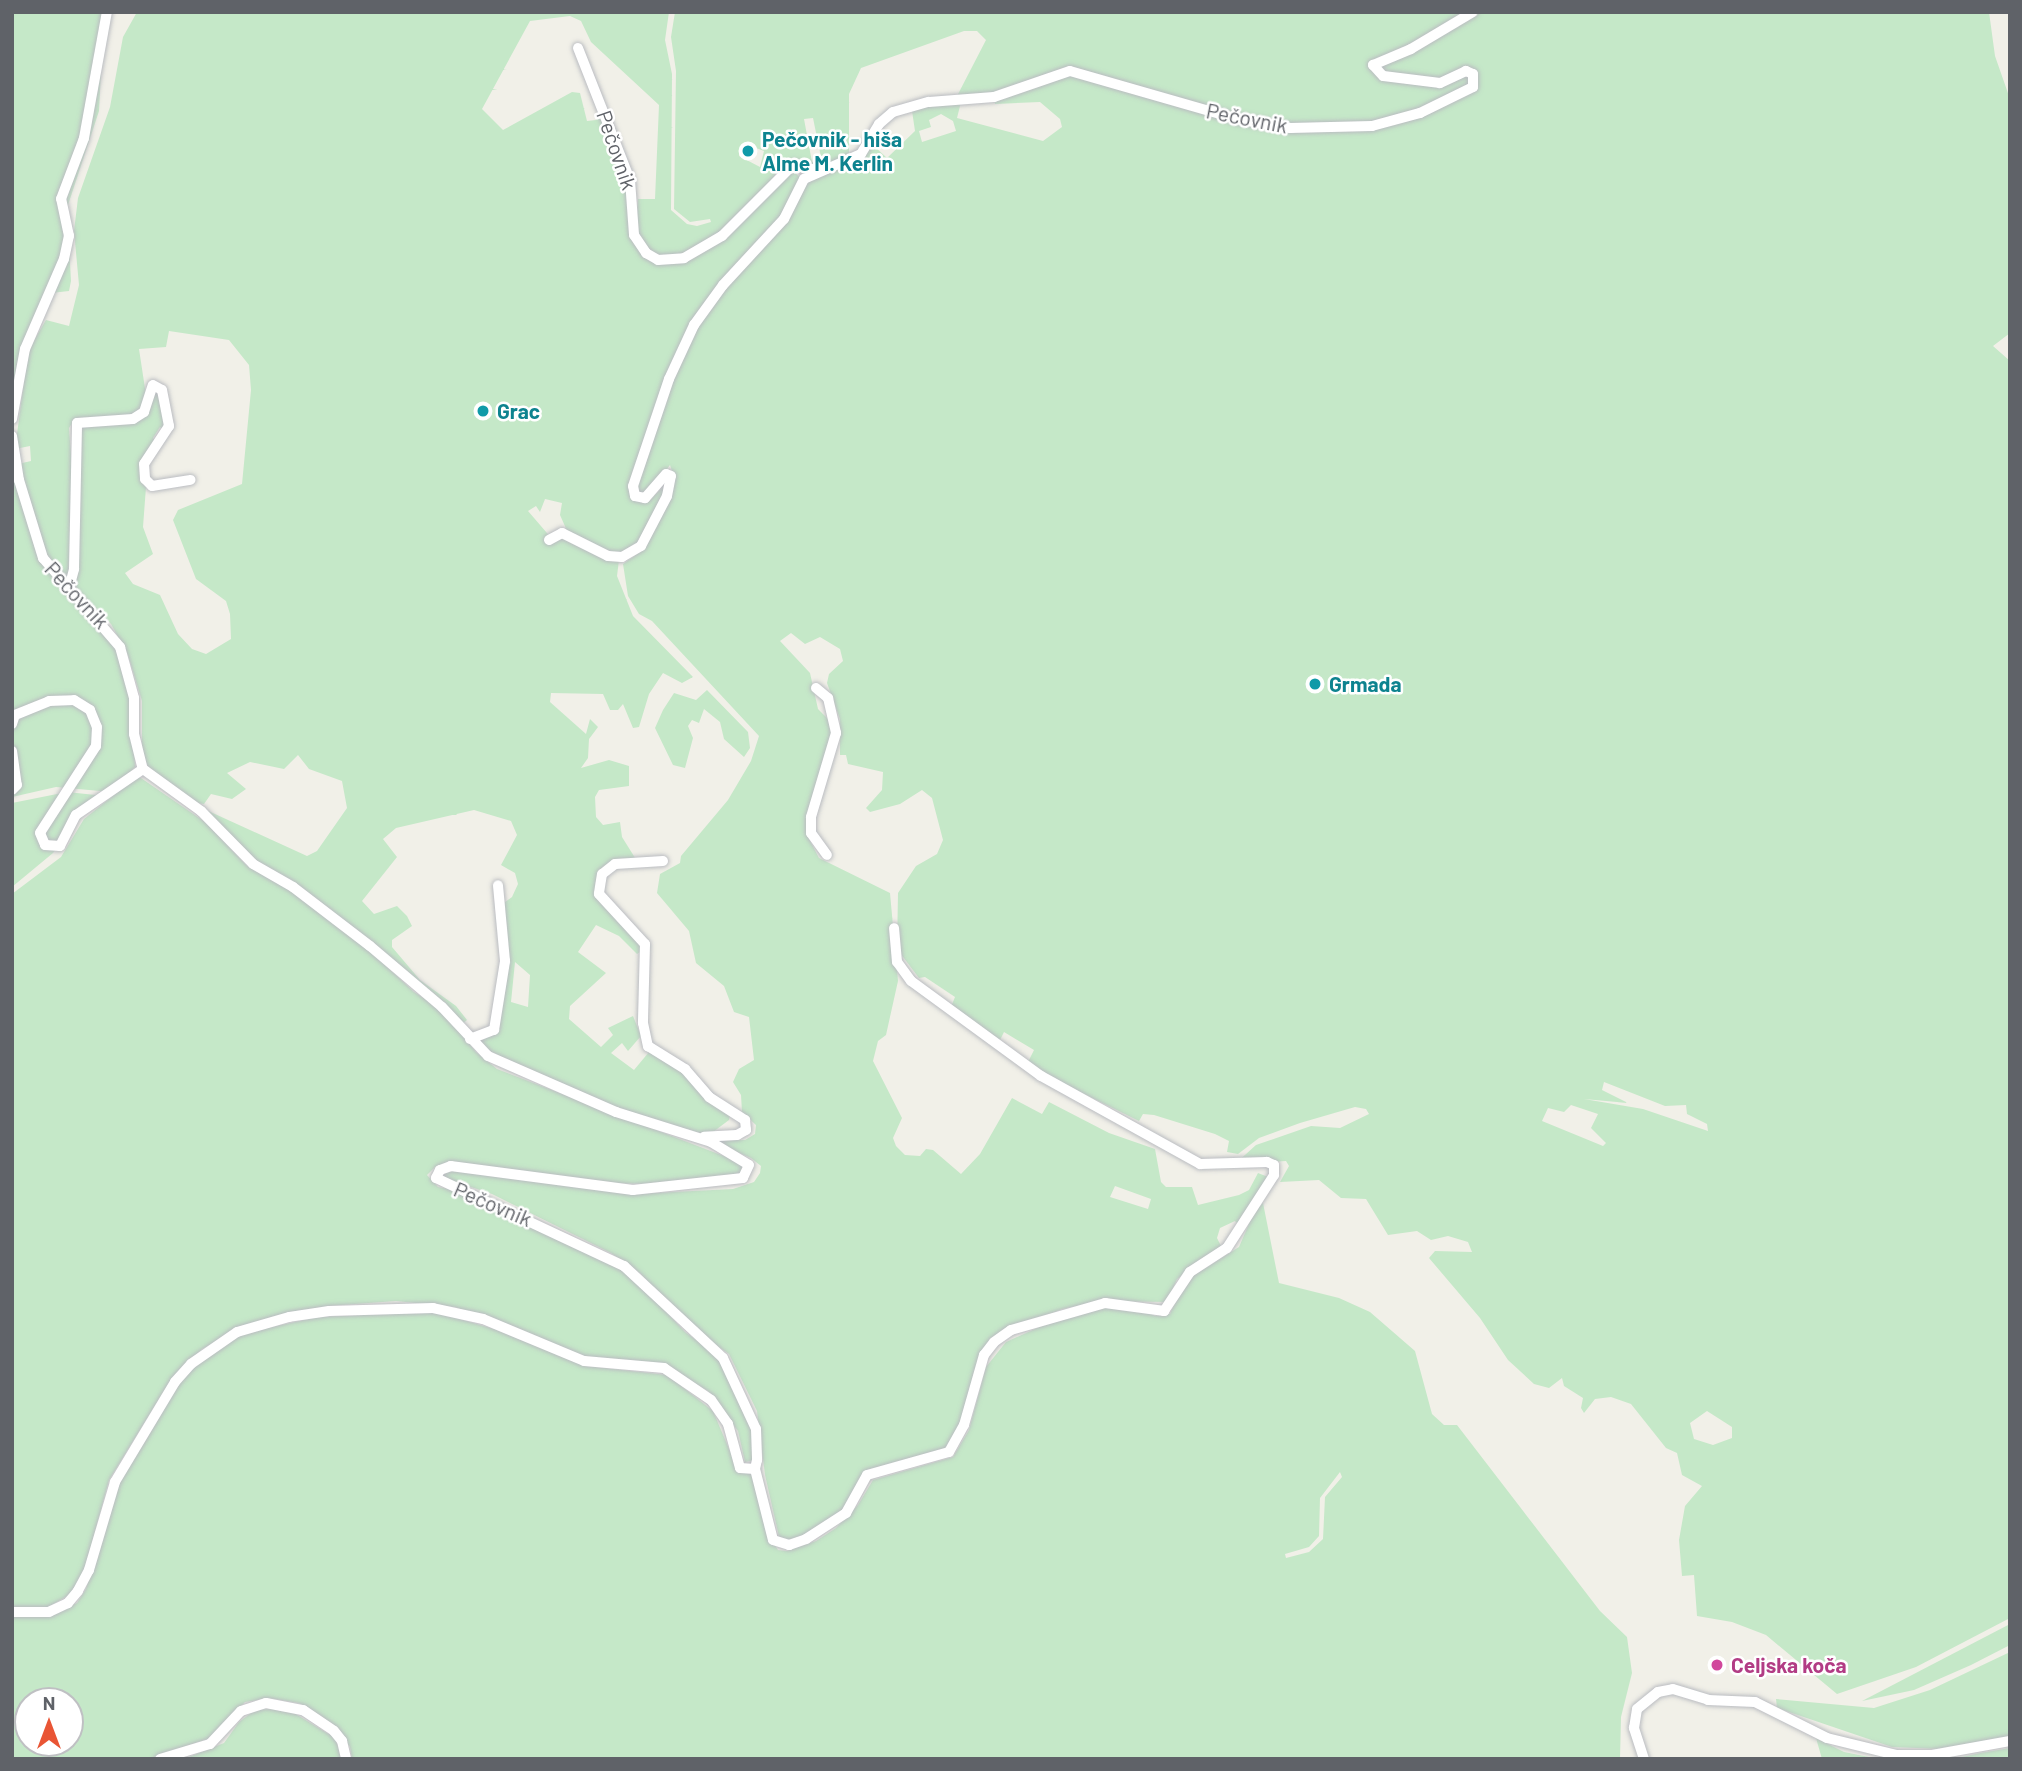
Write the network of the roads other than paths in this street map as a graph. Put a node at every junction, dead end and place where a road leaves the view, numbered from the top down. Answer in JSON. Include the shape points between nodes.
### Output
{"nodes":[{"id":1,"x":107,"y":12,"type":"edge"},
{"id":2,"x":1473,"y":12,"type":"edge"},
{"id":3,"x":578,"y":48,"type":"dead end"},
{"id":4,"x":817,"y":170,"type":"junction"},
{"id":5,"x":12,"y":419,"type":"edge"},
{"id":6,"x":12,"y":436,"type":"edge"},
{"id":7,"x":191,"y":480,"type":"dead end"},
{"id":8,"x":549,"y":540,"type":"dead end"},
{"id":9,"x":69,"y":588,"type":"junction"},
{"id":10,"x":816,"y":688,"type":"dead end"},
{"id":11,"x":12,"y":724,"type":"edge"},
{"id":12,"x":12,"y":751,"type":"edge"},
{"id":13,"x":143,"y":769,"type":"junction"},
{"id":14,"x":12,"y":790,"type":"edge"},
{"id":15,"x":827,"y":855,"type":"dead end"},
{"id":16,"x":663,"y":861,"type":"dead end"},
{"id":17,"x":498,"y":885,"type":"dead end"},
{"id":18,"x":894,"y":928,"type":"dead end"},
{"id":19,"x":470,"y":1040,"type":"junction"},
{"id":20,"x":699,"y":1138,"type":"junction"},
{"id":21,"x":755,"y":1469,"type":"junction"},
{"id":22,"x":12,"y":1612,"type":"edge"},
{"id":23,"x":2010,"y":1741,"type":"edge"},
{"id":24,"x":160,"y":1759,"type":"edge"},
{"id":25,"x":346,"y":1759,"type":"edge"},
{"id":26,"x":1644,"y":1759,"type":"edge"}],
"edges":[{"from":1,"to":5,"type":"street","via":[[83,138],[61,199],[69,236],[64,259],[25,349]]},
{"from":2,"to":4,"type":"street","name":"Pečovnik","via":[[1411,49],[1373,65],[1383,76],[1440,83],[1466,71],[1473,74],[1473,87],[1420,113],[1372,126],[1290,128],[1237,120],[1070,71],[994,97],[929,102],[893,112],[879,124],[861,154],[843,166]]},
{"from":3,"to":4,"type":"street","name":"Pečovnik","via":[[630,180],[634,235],[646,253],[658,260],[684,258],[722,236],[793,164]]},
{"from":4,"to":8,"type":"street","name":"Pečovnik","via":[[804,179],[784,219],[723,285],[694,325],[669,379],[634,494],[648,497],[666,474],[671,479],[641,546],[622,557],[598,553],[562,533]]},
{"from":6,"to":9,"type":"street","name":"Pečovnik","via":[[19,480],[43,558]]},
{"from":7,"to":9,"type":"street","via":[[152,486],[145,479],[144,464],[169,426],[162,390],[153,385],[144,412],[133,419],[77,423],[74,569]]},
{"from":9,"to":13,"type":"street","name":"Pečovnik","via":[[120,647],[135,706],[134,734]]},
{"from":10,"to":15,"type":"street","via":[[828,698],[836,733],[811,817],[811,833]]},
{"from":11,"to":13,"type":"street","via":[[16,715],[49,701],[74,700],[90,710],[97,727],[96,746],[40,833],[45,845],[60,846],[76,815]]},
{"from":12,"to":14,"type":"street","via":[[17,785]]},
{"from":13,"to":19,"type":"street","name":"Pečovnik","via":[[201,811],[253,864],[293,887],[370,946],[442,1007]]},
{"from":16,"to":20,"type":"street","via":[[615,864],[602,874],[599,894],[645,944],[643,1023],[648,1046],[685,1069],[709,1097],[745,1120],[746,1130],[737,1135]]},
{"from":17,"to":19,"type":"street","via":[[505,961],[494,1030]]},
{"from":18,"to":21,"type":"street","via":[[897,962],[911,981],[1041,1076],[1200,1164],[1267,1162],[1275,1168],[1227,1248],[1190,1272],[1164,1311],[1105,1303],[1011,1330],[984,1355],[964,1425],[949,1452],[867,1475],[850,1506],[806,1539],[781,1545],[773,1541]]},
{"from":19,"to":20,"type":"street","name":"Pečovnik","via":[[488,1056],[526,1076],[616,1112]]},
{"from":20,"to":21,"type":"street","name":"Pečovnik","via":[[745,1160],[749,1172],[743,1178],[633,1190],[451,1166],[440,1170],[436,1178],[624,1266],[690,1330],[712,1344],[732,1371],[756,1429]]},
{"from":21,"to":22,"type":"street","via":[[740,1468],[728,1424],[711,1400],[663,1368],[584,1361],[483,1320],[433,1308],[289,1317],[237,1332],[191,1363],[115,1482],[89,1570],[78,1591],[68,1603],[49,1612]]},
{"from":23,"to":26,"type":"street","via":[[1944,1754],[1896,1755],[1827,1738],[1755,1702],[1673,1689],[1658,1692],[1637,1709],[1634,1728]]},
{"from":24,"to":25,"type":"street","via":[[210,1744],[241,1711],[266,1703],[303,1710],[334,1731]]}]}
